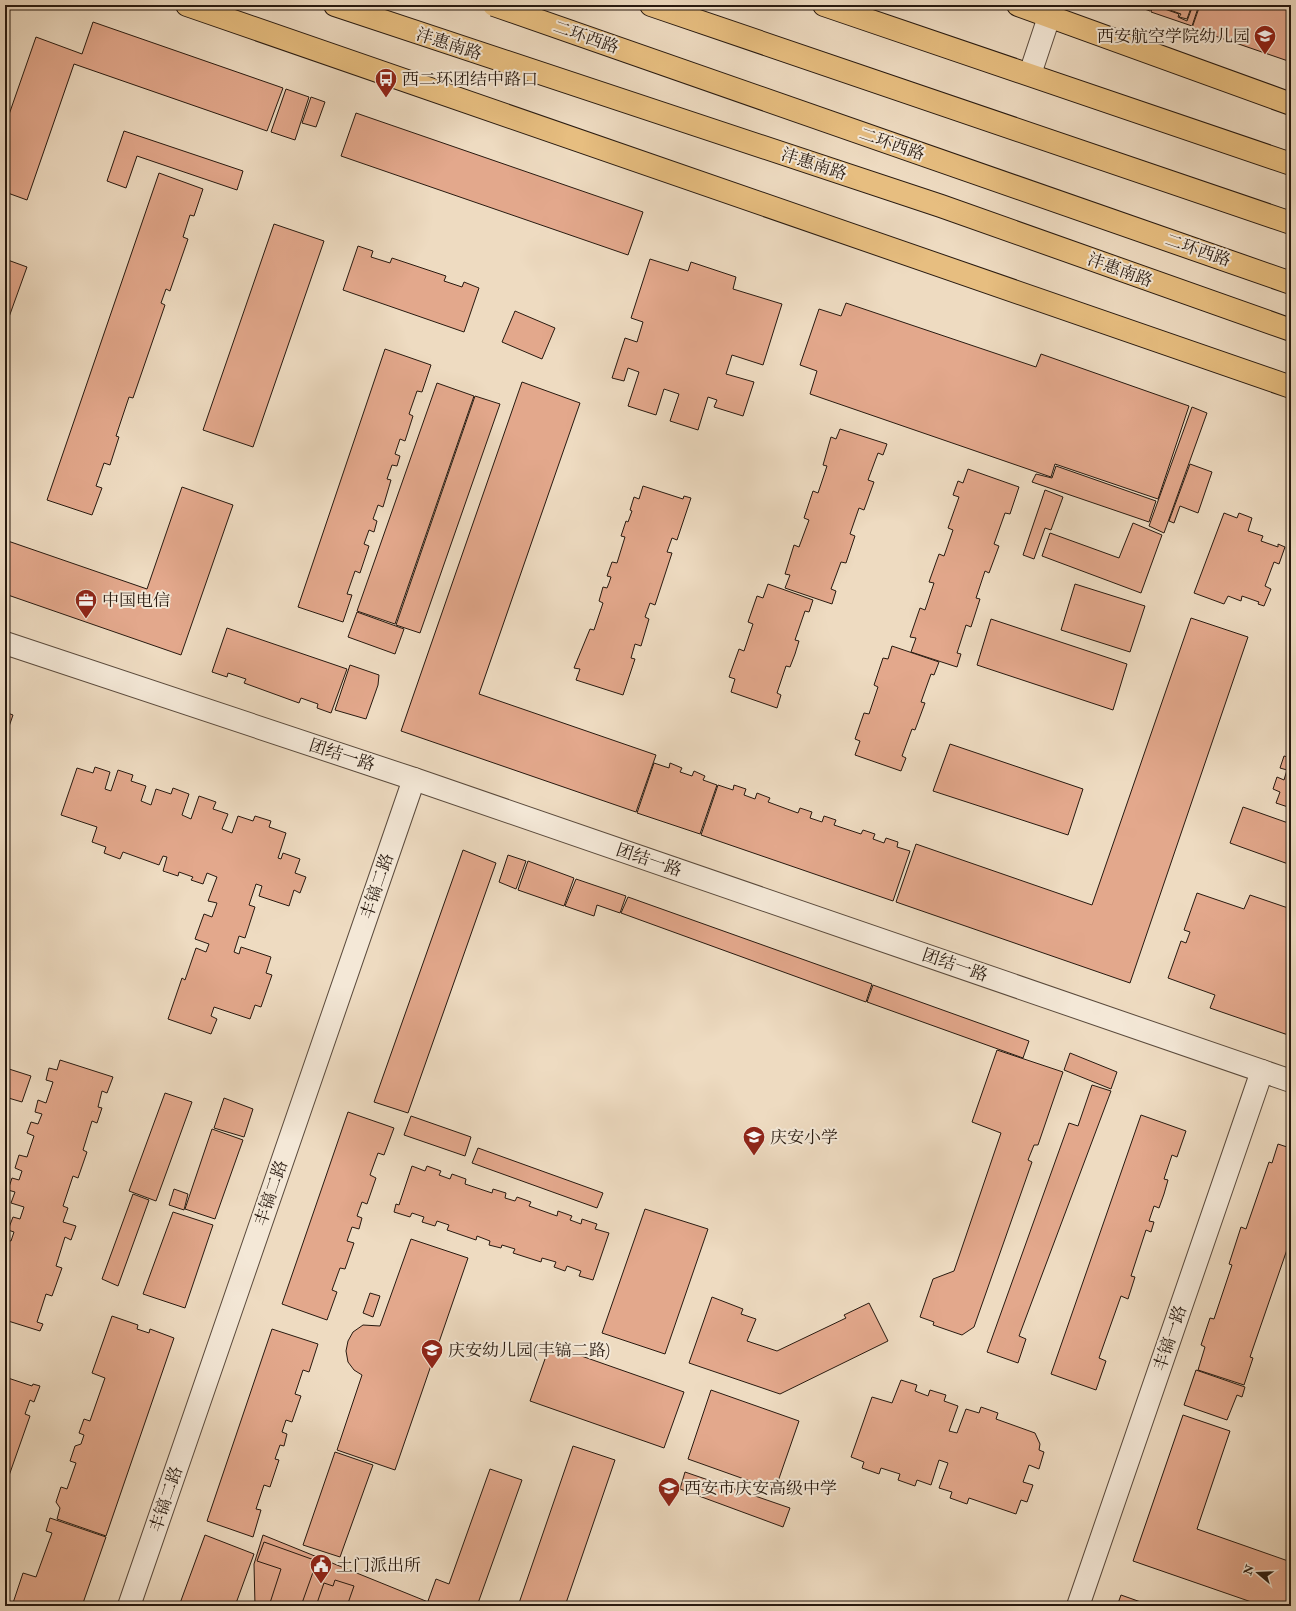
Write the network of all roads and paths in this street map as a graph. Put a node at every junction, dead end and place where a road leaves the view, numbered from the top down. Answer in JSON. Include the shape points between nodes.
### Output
{"nodes":[{"id":1,"x":187,"y":5,"type":"edge"},
{"id":2,"x":334,"y":5,"type":"edge"},
{"id":3,"x":494,"y":5,"type":"edge"},
{"id":4,"x":651,"y":5,"type":"edge"},
{"id":5,"x":824,"y":5,"type":"edge"},
{"id":6,"x":1018,"y":5,"type":"edge"},
{"id":7,"x":1051,"y":10,"type":"edge"},
{"id":8,"x":1030,"y":74,"type":"junction"},
{"id":9,"x":1291,"y":104,"type":"edge"},
{"id":10,"x":1291,"y":164,"type":"edge"},
{"id":11,"x":1291,"y":224,"type":"edge"},
{"id":12,"x":1291,"y":283,"type":"edge"},
{"id":13,"x":1291,"y":330,"type":"edge"},
{"id":14,"x":1291,"y":387,"type":"edge"},
{"id":15,"x":5,"y":643,"type":"edge"},
{"id":16,"x":414,"y":779,"type":"junction"},
{"id":17,"x":1262,"y":1071,"type":"junction"},
{"id":18,"x":1291,"y":1081,"type":"edge"},
{"id":19,"x":129,"y":1606,"type":"edge"},
{"id":20,"x":1078,"y":1606,"type":"edge"}],
"edges":[{"from":1,"to":14,"type":"main road"},
{"from":2,"to":13,"type":"main road","name":"沣惠南路","via":[[941,206]]},
{"from":3,"to":12,"type":"main road","name":"二环西路","bridge":true},
{"from":4,"to":11,"type":"main road"},
{"from":5,"to":8,"type":"main road"},
{"from":6,"to":7,"type":"main road"},
{"from":7,"to":8,"type":"street"},
{"from":7,"to":9,"type":"main road"},
{"from":8,"to":10,"type":"main road"},
{"from":15,"to":16,"type":"street","name":"团结一路"},
{"from":16,"to":17,"type":"street","name":"团结一路"},
{"from":16,"to":19,"type":"street","name":"丰镐二路"},
{"from":17,"to":18,"type":"street","name":"团结一路"},
{"from":17,"to":20,"type":"street","name":"丰镐一路"}]}
